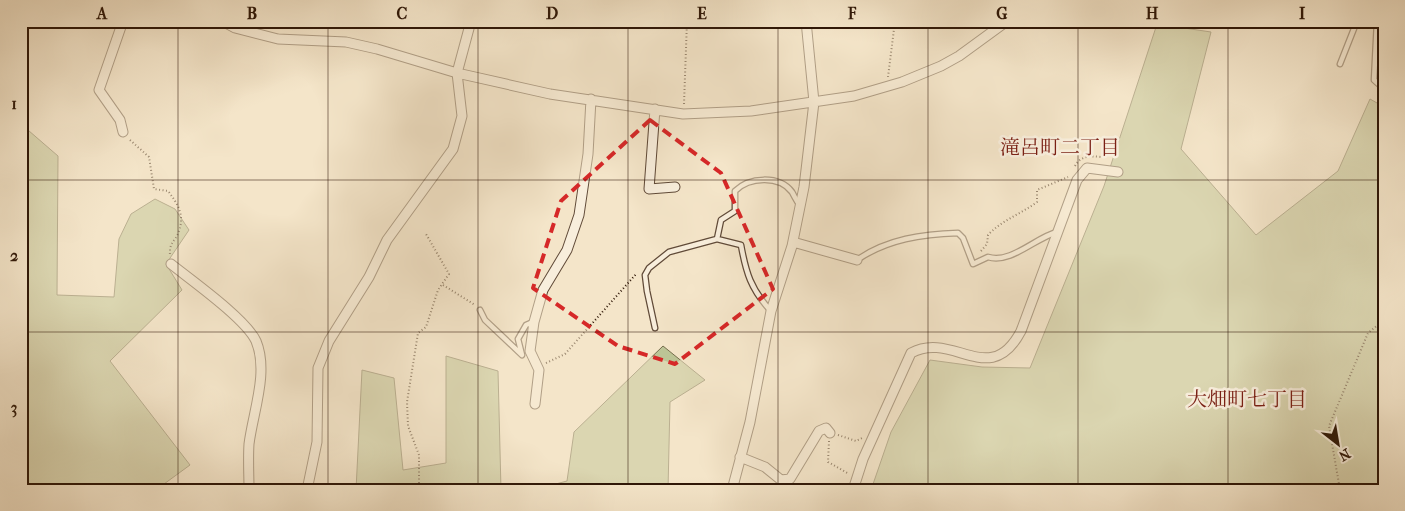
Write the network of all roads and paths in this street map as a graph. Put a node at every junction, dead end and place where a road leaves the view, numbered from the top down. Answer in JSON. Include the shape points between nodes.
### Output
{"nodes":[{"id":1,"x":123,"y":21,"type":"edge"},
{"id":2,"x":222,"y":21,"type":"edge"},
{"id":3,"x":471,"y":21,"type":"edge"},
{"id":4,"x":687,"y":21,"type":"edge"},
{"id":5,"x":806,"y":21,"type":"edge"},
{"id":6,"x":895,"y":21,"type":"edge"},
{"id":7,"x":1006,"y":21,"type":"edge"},
{"id":8,"x":1357,"y":21,"type":"edge"},
{"id":9,"x":1377,"y":21,"type":"edge"},
{"id":10,"x":1340,"y":64,"type":"dead end"},
{"id":11,"x":457,"y":73,"type":"junction"},
{"id":12,"x":886,"y":87,"type":"junction"},
{"id":13,"x":1384,"y":89,"type":"edge"},
{"id":14,"x":591,"y":99,"type":"junction"},
{"id":15,"x":814,"y":102,"type":"junction"},
{"id":16,"x":656,"y":109,"type":"junction"},
{"id":17,"x":683,"y":114,"type":"junction"},
{"id":18,"x":123,"y":132,"type":"joint"},
{"id":19,"x":1101,"y":157,"type":"dead end"},
{"id":20,"x":1074,"y":170,"type":"dead end"},
{"id":21,"x":1118,"y":172,"type":"dead end"},
{"id":22,"x":1073,"y":176,"type":"dead end"},
{"id":23,"x":675,"y":187,"type":"dead end"},
{"id":24,"x":800,"y":206,"type":"junction"},
{"id":25,"x":1058,"y":231,"type":"junction"},
{"id":26,"x":426,"y":234,"type":"dead end"},
{"id":27,"x":717,"y":240,"type":"junction"},
{"id":28,"x":793,"y":242,"type":"junction"},
{"id":29,"x":970,"y":258,"type":"junction"},
{"id":30,"x":857,"y":260,"type":"joint"},
{"id":31,"x":171,"y":264,"type":"joint"},
{"id":32,"x":647,"y":272,"type":"junction"},
{"id":33,"x":443,"y":286,"type":"junction"},
{"id":34,"x":480,"y":310,"type":"joint"},
{"id":35,"x":771,"y":311,"type":"junction"},
{"id":36,"x":1384,"y":320,"type":"edge"},
{"id":37,"x":534,"y":322,"type":"junction"},
{"id":38,"x":656,"y":328,"type":"dead end"},
{"id":39,"x":537,"y":365,"type":"junction"},
{"id":40,"x":535,"y":404,"type":"dead end"},
{"id":41,"x":876,"y":428,"type":"junction"},
{"id":42,"x":830,"y":432,"type":"junction"},
{"id":43,"x":740,"y":457,"type":"junction"},
{"id":44,"x":857,"y":477,"type":"junction"},
{"id":45,"x":249,"y":490,"type":"edge"},
{"id":46,"x":308,"y":490,"type":"edge"},
{"id":47,"x":419,"y":490,"type":"edge"},
{"id":48,"x":732,"y":490,"type":"edge"},
{"id":49,"x":853,"y":490,"type":"edge"},
{"id":50,"x":1340,"y":490,"type":"edge"}],
"edges":[{"from":1,"to":18,"type":"street","via":[[100,90],[120,120]]},
{"from":2,"to":11,"type":"street","via":[[235,28],[278,39],[346,42],[377,48]]},
{"from":3,"to":11,"type":"street"},
{"from":4,"to":17,"type":"path"},
{"from":5,"to":15,"type":"street"},
{"from":6,"to":12,"type":"path"},
{"from":7,"to":12,"type":"street","via":[[959,56]]},
{"from":8,"to":10,"type":"lane"},
{"from":9,"to":13,"type":"lane","via":[[1374,80]]},
{"from":11,"to":14,"type":"street","via":[[550,94]]},
{"from":11,"to":46,"type":"street","via":[[462,116],[453,149],[387,240],[369,277],[329,341],[318,368],[317,442]]},
{"from":12,"to":15,"type":"street"},
{"from":14,"to":16,"type":"street"},
{"from":14,"to":37,"type":"street","via":[[588,154],[579,215],[568,250],[543,290]]},
{"from":15,"to":17,"type":"street","via":[[751,112]]},
{"from":15,"to":24,"type":"street"},
{"from":16,"to":17,"type":"street"},
{"from":16,"to":23,"type":"street","via":[[649,189]]},
{"from":18,"to":31,"type":"path","via":[[149,157],[154,189],[168,190],[180,209],[179,231],[169,245]]},
{"from":19,"to":20,"type":"path","via":[[1080,159]]},
{"from":21,"to":25,"type":"street","via":[[1087,168],[1077,180]]},
{"from":22,"to":29,"type":"path","via":[[1037,190],[1037,202],[1000,223],[988,235],[988,244]]},
{"from":24,"to":27,"type":"lane","via":[[791,192],[772,180],[757,179],[735,191],[735,211],[721,220]]},
{"from":24,"to":28,"type":"street"},
{"from":25,"to":29,"type":"lane","via":[[1006,257],[996,260],[988,257],[973,264]]},
{"from":25,"to":41,"type":"street","via":[[1014,345],[990,359],[922,346],[911,353]]},
{"from":26,"to":33,"type":"path","via":[[449,274]]},
{"from":27,"to":32,"type":"lane","via":[[669,252]]},
{"from":27,"to":35,"type":"lane","via":[[741,245],[747,276]]},
{"from":28,"to":30,"type":"street"},
{"from":28,"to":35,"type":"street"},
{"from":29,"to":30,"type":"lane","via":[[958,232],[912,237],[871,251]]},
{"from":31,"to":45,"type":"street","via":[[214,297],[255,340],[260,361],[249,445]]},
{"from":32,"to":38,"type":"lane","via":[[647,291]]},
{"from":32,"to":39,"type":"path","via":[[636,274],[565,354]]},
{"from":33,"to":34,"type":"path"},
{"from":33,"to":47,"type":"path","via":[[438,290],[426,327],[418,332],[407,402],[408,426],[419,455]]},
{"from":34,"to":37,"type":"lane","via":[[485,320],[522,355],[518,339],[526,325]]},
{"from":35,"to":43,"type":"street","via":[[750,422]]},
{"from":36,"to":50,"type":"path","via":[[1368,333],[1329,426]]},
{"from":37,"to":39,"type":"street","via":[[530,350]]},
{"from":39,"to":40,"type":"street","via":[[540,370]]},
{"from":41,"to":42,"type":"path","via":[[856,441]]},
{"from":41,"to":44,"type":"street"},
{"from":42,"to":43,"type":"street","via":[[826,428],[819,431],[790,479],[781,480],[765,466]]},
{"from":42,"to":44,"type":"path","via":[[828,462]]},
{"from":43,"to":48,"type":"street"},
{"from":44,"to":49,"type":"street"}]}
